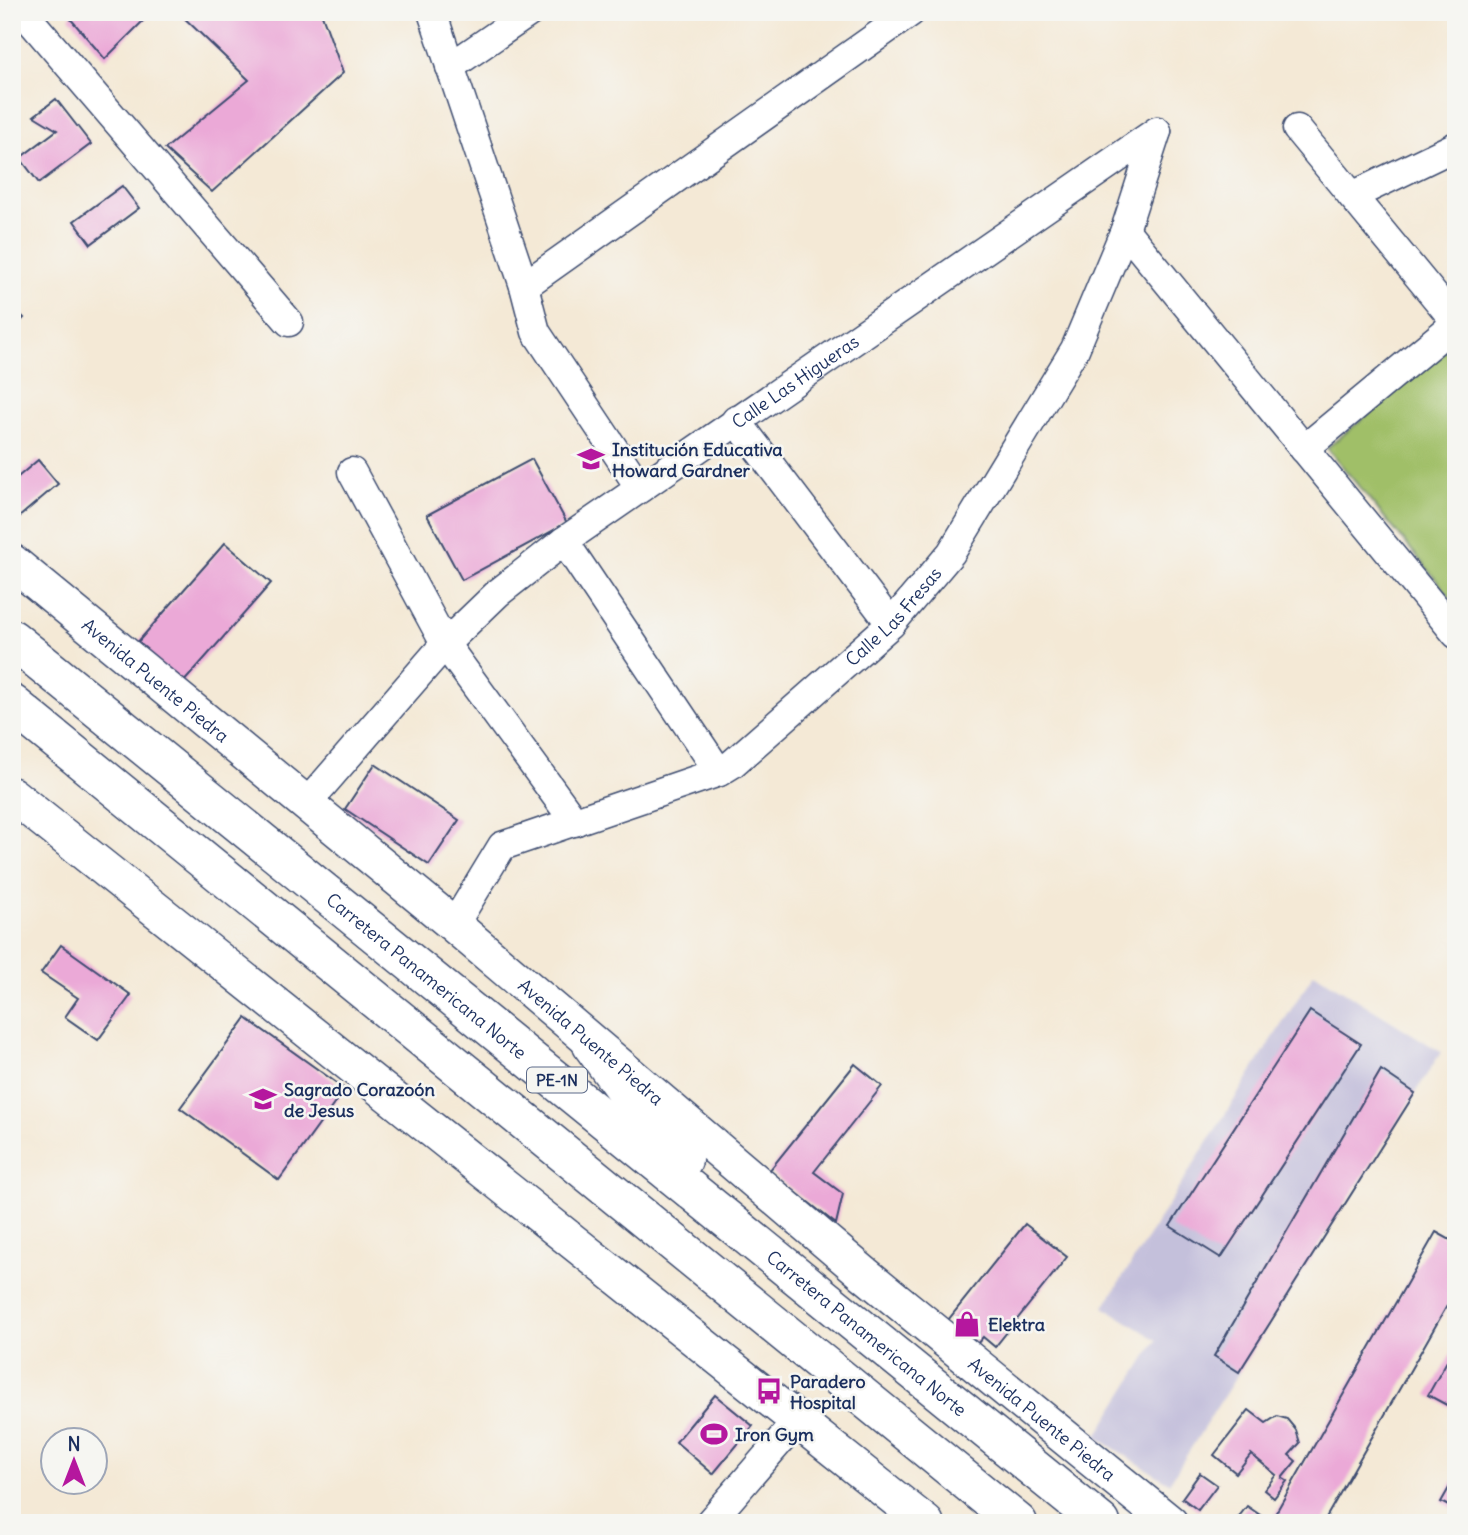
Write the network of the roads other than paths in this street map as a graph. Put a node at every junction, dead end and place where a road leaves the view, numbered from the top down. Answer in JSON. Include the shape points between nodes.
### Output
{"nodes":[{"id":1,"x":23,"y":12,"type":"edge"},
{"id":2,"x":432,"y":12,"type":"edge"},
{"id":3,"x":530,"y":12,"type":"edge"},
{"id":4,"x":911,"y":12,"type":"edge"},
{"id":5,"x":450,"y":67,"type":"junction"},
{"id":6,"x":1297,"y":129,"type":"dead end"},
{"id":7,"x":1157,"y":131,"type":"joint"},
{"id":8,"x":1456,"y":146,"type":"edge"},
{"id":9,"x":1352,"y":196,"type":"junction"},
{"id":10,"x":1125,"y":230,"type":"junction"},
{"id":11,"x":524,"y":286,"type":"junction"},
{"id":12,"x":289,"y":322,"type":"dead end"},
{"id":13,"x":1456,"y":323,"type":"edge"},
{"id":14,"x":736,"y":420,"type":"junction"},
{"id":15,"x":1304,"y":449,"type":"junction"},
{"id":16,"x":352,"y":471,"type":"dead end"},
{"id":17,"x":640,"y":488,"type":"junction"},
{"id":18,"x":564,"y":541,"type":"junction"},
{"id":19,"x":12,"y":562,"type":"edge"},
{"id":20,"x":891,"y":624,"type":"junction"},
{"id":21,"x":1454,"y":630,"type":"edge"},
{"id":22,"x":12,"y":639,"type":"edge"},
{"id":23,"x":445,"y":644,"type":"junction"},
{"id":24,"x":12,"y":704,"type":"edge"},
{"id":25,"x":719,"y":772,"type":"junction"},
{"id":26,"x":12,"y":795,"type":"edge"},
{"id":27,"x":307,"y":803,"type":"junction"},
{"id":28,"x":575,"y":822,"type":"junction"},
{"id":29,"x":454,"y":925,"type":"junction"},
{"id":30,"x":592,"y":1045,"type":"junction"},
{"id":31,"x":751,"y":1238,"type":"junction"},
{"id":32,"x":798,"y":1420,"type":"junction"},
{"id":33,"x":709,"y":1523,"type":"edge"},
{"id":34,"x":926,"y":1523,"type":"edge"},
{"id":35,"x":1018,"y":1523,"type":"edge"},
{"id":36,"x":1101,"y":1523,"type":"edge"},
{"id":37,"x":1170,"y":1523,"type":"edge"}],
"edges":[{"from":1,"to":12,"type":"street"},
{"from":2,"to":5,"type":"street"},
{"from":3,"to":5,"type":"street"},
{"from":4,"to":11,"type":"street"},
{"from":5,"to":11,"type":"street"},
{"from":6,"to":9,"type":"street"},
{"from":7,"to":10,"type":"street","name":"Calle Las Fresas"},
{"from":7,"to":14,"type":"street","name":"Calle Las Higueras"},
{"from":8,"to":9,"type":"street"},
{"from":9,"to":13,"type":"street"},
{"from":10,"to":15,"type":"street"},
{"from":10,"to":20,"type":"street","name":"Calle Las Fresas","via":[[1075,349],[951,553]]},
{"from":11,"to":17,"type":"street","via":[[536,332]]},
{"from":13,"to":15,"type":"street"},
{"from":14,"to":17,"type":"street","name":"Calle Las Higueras"},
{"from":14,"to":20,"type":"street"},
{"from":15,"to":21,"type":"street"},
{"from":16,"to":23,"type":"street"},
{"from":17,"to":18,"type":"street","name":"Calle Las Higueras"},
{"from":18,"to":23,"type":"street","name":"Calle Las Higueras","via":[[498,593]]},
{"from":18,"to":25,"type":"street"},
{"from":19,"to":27,"type":"main road","name":"Avenida Puente Piedra"},
{"from":20,"to":25,"type":"street","name":"Calle Las Fresas"},
{"from":22,"to":31,"type":"highway","name":"Carretera Panamericana Norte","number":"PE-1N"},
{"from":23,"to":27,"type":"street","name":"Calle Las Higueras"},
{"from":23,"to":28,"type":"street"},
{"from":24,"to":35,"type":"highway","number":"PE-1N"},
{"from":25,"to":28,"type":"street","name":"Calle Las Fresas"},
{"from":26,"to":32,"type":"main road"},
{"from":27,"to":29,"type":"main road","name":"Avenida Puente Piedra"},
{"from":28,"to":29,"type":"street","name":"Calle Las Fresas","via":[[502,846]]},
{"from":29,"to":30,"type":"main road","name":"Avenida Puente Piedra"},
{"from":30,"to":31,"type":"highway","via":[[638,1108]]},
{"from":30,"to":37,"type":"main road","name":"Avenida Puente Piedra"},
{"from":31,"to":36,"type":"highway","name":"Carretera Panamericana Norte","number":"PE-1N"},
{"from":32,"to":33,"type":"street"},
{"from":32,"to":34,"type":"main road"}]}
